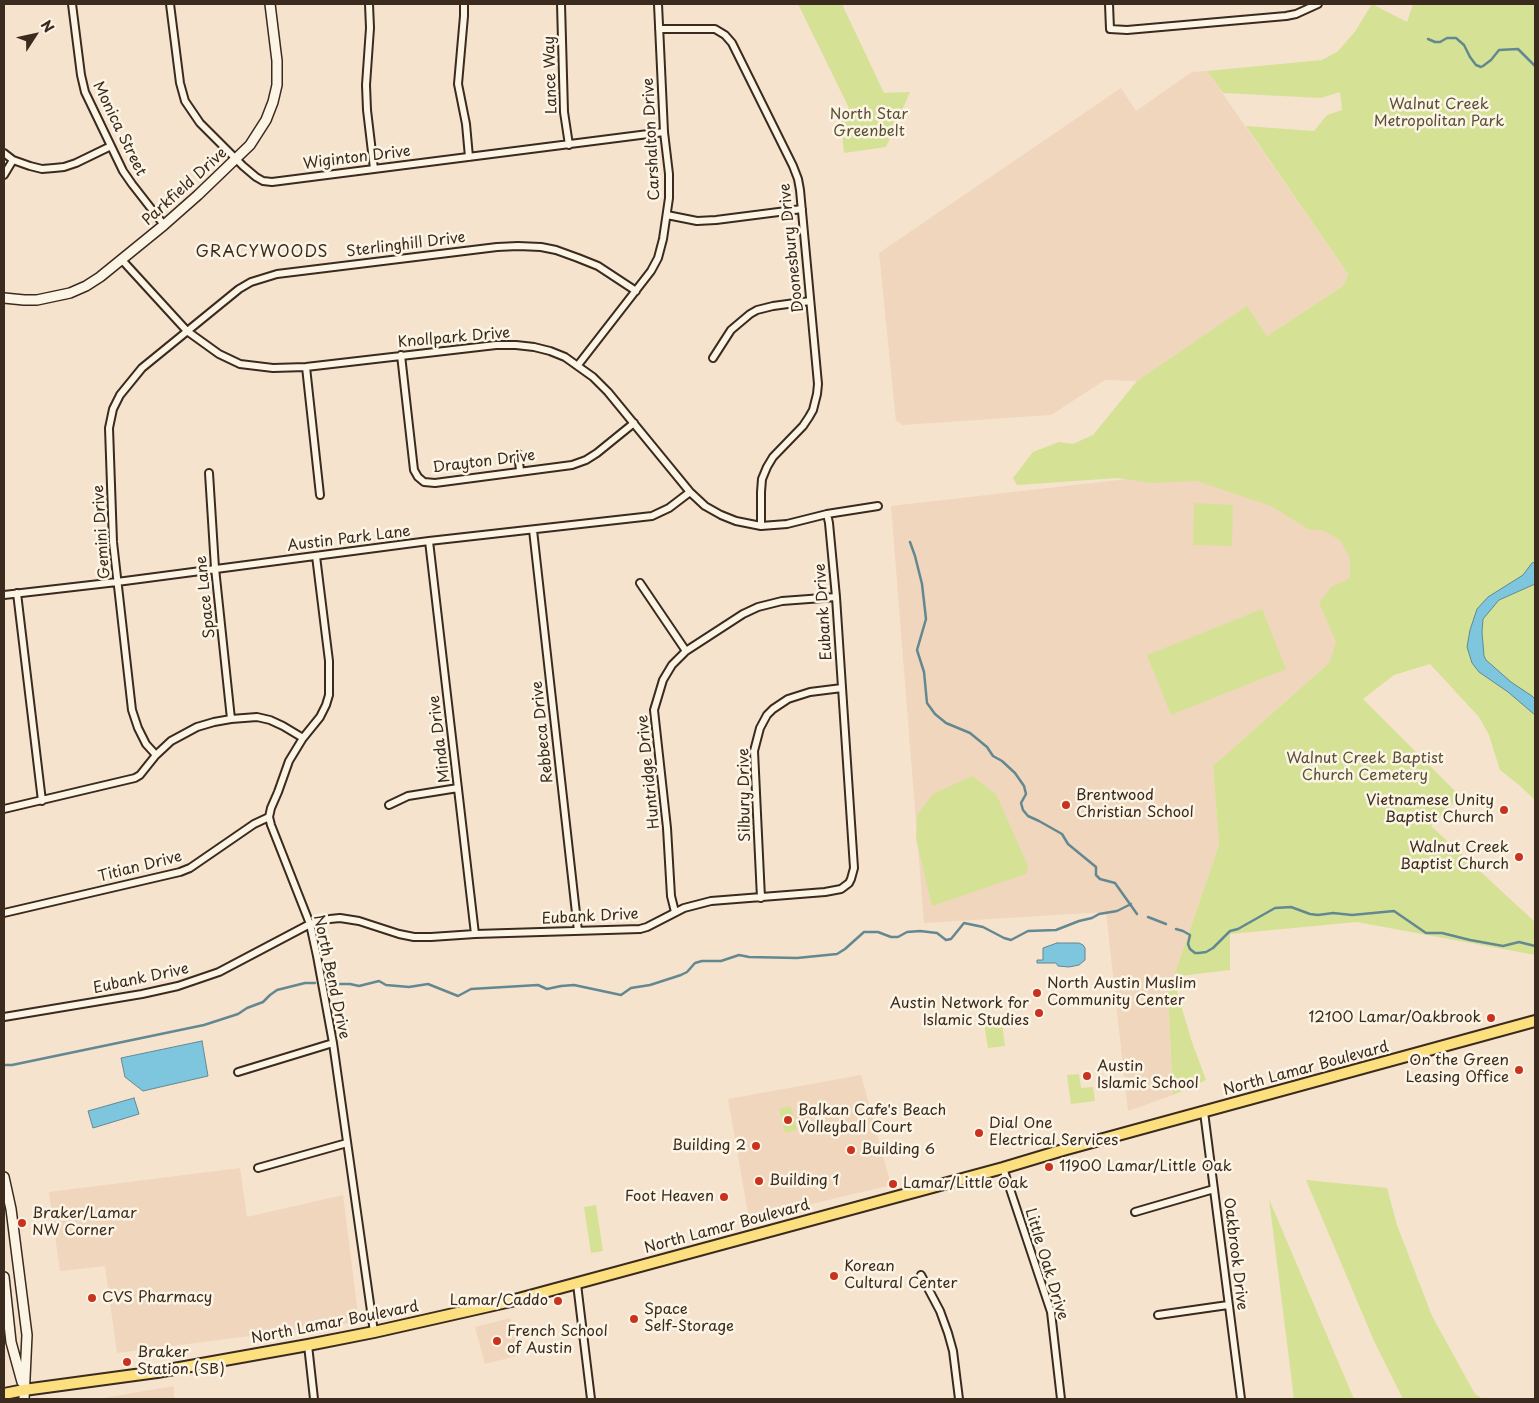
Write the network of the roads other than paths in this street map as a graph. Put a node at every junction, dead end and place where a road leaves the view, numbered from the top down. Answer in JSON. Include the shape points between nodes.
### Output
{"nodes":[{"id":1,"x":72,"y":4,"type":"edge"},
{"id":2,"x":170,"y":4,"type":"edge"},
{"id":3,"x":270,"y":4,"type":"edge"},
{"id":4,"x":370,"y":4,"type":"edge"},
{"id":5,"x":464,"y":4,"type":"edge"},
{"id":6,"x":561,"y":4,"type":"edge"},
{"id":7,"x":658,"y":4,"type":"edge"},
{"id":8,"x":1108,"y":4,"type":"edge"},
{"id":9,"x":1318,"y":4,"type":"edge"},
{"id":10,"x":659,"y":29,"type":"junction"},
{"id":11,"x":664,"y":132,"type":"junction"},
{"id":12,"x":569,"y":145,"type":"junction"},
{"id":13,"x":111,"y":146,"type":"junction"},
{"id":14,"x":4,"y":153,"type":"edge"},
{"id":15,"x":469,"y":157,"type":"junction"},
{"id":16,"x":236,"y":159,"type":"junction"},
{"id":17,"x":13,"y":160,"type":"junction"},
{"id":18,"x":374,"y":168,"type":"junction"},
{"id":19,"x":4,"y":175,"type":"edge"},
{"id":20,"x":802,"y":209,"type":"junction"},
{"id":21,"x":667,"y":215,"type":"junction"},
{"id":22,"x":164,"y":225,"type":"junction"},
{"id":23,"x":122,"y":260,"type":"junction"},
{"id":24,"x":636,"y":291,"type":"junction"},
{"id":25,"x":4,"y":298,"type":"edge"},
{"id":26,"x":810,"y":301,"type":"junction"},
{"id":27,"x":187,"y":331,"type":"junction"},
{"id":28,"x":401,"y":355,"type":"junction"},
{"id":29,"x":713,"y":358,"type":"dead end"},
{"id":30,"x":578,"y":365,"type":"junction"},
{"id":31,"x":306,"y":367,"type":"junction"},
{"id":32,"x":634,"y":423,"type":"junction"},
{"id":33,"x":518,"y":454,"type":"dead end"},
{"id":34,"x":520,"y":470,"type":"junction"},
{"id":35,"x":209,"y":473,"type":"dead end"},
{"id":36,"x":690,"y":492,"type":"junction"},
{"id":37,"x":320,"y":495,"type":"dead end"},
{"id":38,"x":878,"y":506,"type":"dead end"},
{"id":39,"x":827,"y":514,"type":"junction"},
{"id":40,"x":761,"y":526,"type":"junction"},
{"id":41,"x":533,"y":530,"type":"junction"},
{"id":42,"x":429,"y":541,"type":"junction"},
{"id":43,"x":316,"y":556,"type":"junction"},
{"id":44,"x":215,"y":568,"type":"junction"},
{"id":45,"x":117,"y":582,"type":"junction"},
{"id":46,"x":640,"y":583,"type":"dead end"},
{"id":47,"x":17,"y":593,"type":"junction"},
{"id":48,"x":4,"y":594,"type":"edge"},
{"id":49,"x":836,"y":597,"type":"junction"},
{"id":50,"x":686,"y":651,"type":"junction"},
{"id":51,"x":842,"y":688,"type":"junction"},
{"id":52,"x":232,"y":719,"type":"junction"},
{"id":53,"x":303,"y":738,"type":"junction"},
{"id":54,"x":156,"y":755,"type":"junction"},
{"id":55,"x":458,"y":788,"type":"junction"},
{"id":56,"x":42,"y":801,"type":"junction"},
{"id":57,"x":389,"y":805,"type":"dead end"},
{"id":58,"x":4,"y":809,"type":"edge"},
{"id":59,"x":269,"y":817,"type":"junction"},
{"id":60,"x":761,"y":898,"type":"junction"},
{"id":61,"x":676,"y":912,"type":"junction"},
{"id":62,"x":4,"y":913,"type":"edge"},
{"id":63,"x":310,"y":924,"type":"junction"},
{"id":64,"x":578,"y":932,"type":"junction"},
{"id":65,"x":475,"y":934,"type":"junction"},
{"id":66,"x":4,"y":1017,"type":"edge"},
{"id":67,"x":1535,"y":1021,"type":"edge"},
{"id":68,"x":333,"y":1043,"type":"junction"},
{"id":69,"x":238,"y":1072,"type":"dead end"},
{"id":70,"x":1204,"y":1112,"type":"junction"},
{"id":71,"x":347,"y":1143,"type":"junction"},
{"id":72,"x":258,"y":1168,"type":"dead end"},
{"id":73,"x":1003,"y":1168,"type":"junction"},
{"id":74,"x":4,"y":1177,"type":"edge"},
{"id":75,"x":1214,"y":1189,"type":"junction"},
{"id":76,"x":1135,"y":1212,"type":"dead end"},
{"id":77,"x":921,"y":1275,"type":"dead end"},
{"id":78,"x":4,"y":1277,"type":"edge"},
{"id":79,"x":578,"y":1284,"type":"junction"},
{"id":80,"x":1228,"y":1305,"type":"junction"},
{"id":81,"x":1158,"y":1315,"type":"dead end"},
{"id":82,"x":374,"y":1332,"type":"junction"},
{"id":83,"x":308,"y":1345,"type":"junction"},
{"id":84,"x":4,"y":1394,"type":"edge"},
{"id":85,"x":24,"y":1395,"type":"edge"},
{"id":86,"x":314,"y":1399,"type":"edge"},
{"id":87,"x":591,"y":1399,"type":"edge"},
{"id":88,"x":959,"y":1399,"type":"edge"},
{"id":89,"x":1061,"y":1399,"type":"edge"},
{"id":90,"x":1241,"y":1399,"type":"edge"}],
"edges":[{"from":1,"to":13,"type":"street","name":"Monica Street","via":[[85,92]]},
{"from":2,"to":16,"type":"street","name":"Wiginton Drive","via":[[185,101],[200,123]]},
{"from":3,"to":16,"type":"street","name":"Parkfield Drive","via":[[277,85],[259,133]]},
{"from":4,"to":18,"type":"street","via":[[366,110]]},
{"from":5,"to":15,"type":"street","via":[[458,84]]},
{"from":6,"to":12,"type":"street","name":"Lance Way","via":[[564,112]]},
{"from":7,"to":10,"type":"street","name":"Carshalton Drive"},
{"from":8,"to":9,"type":"street","via":[[1110,29],[1136,30],[1286,16]]},
{"from":10,"to":11,"type":"street","name":"Carshalton Drive"},
{"from":10,"to":20,"type":"street","name":"Doonesbury Drive","via":[[715,29],[729,39],[793,166]]},
{"from":11,"to":12,"type":"street","name":"Wiginton Drive"},
{"from":11,"to":21,"type":"street","name":"Carshalton Drive","via":[[669,174]]},
{"from":12,"to":15,"type":"street","name":"Wiginton Drive"},
{"from":13,"to":17,"type":"street","via":[[64,167],[42,169]]},
{"from":13,"to":22,"type":"street","name":"Monica Street","via":[[132,184]]},
{"from":14,"to":17,"type":"street"},
{"from":15,"to":18,"type":"street","name":"Wiginton Drive"},
{"from":16,"to":18,"type":"street","name":"Wiginton Drive","via":[[256,177],[272,182]]},
{"from":16,"to":22,"type":"street","name":"Parkfield Drive"},
{"from":17,"to":19,"type":"street"},
{"from":20,"to":21,"type":"street","via":[[716,220]]},
{"from":20,"to":26,"type":"street","name":"Doonesbury Drive"},
{"from":21,"to":24,"type":"street","name":"Carshalton Drive","via":[[658,258]]},
{"from":22,"to":23,"type":"street","name":"Parkfield Drive"},
{"from":23,"to":25,"type":"street","name":"Parkfield Drive","via":[[70,293],[37,300]]},
{"from":23,"to":27,"type":"street","name":"Knollpark Drive"},
{"from":24,"to":27,"type":"street","name":"Sterlinghill Drive","via":[[598,266],[556,250],[497,247],[277,274],[239,288]]},
{"from":24,"to":30,"type":"street","name":"Carshalton Drive"},
{"from":26,"to":29,"type":"street","via":[[773,306],[750,314],[731,330]]},
{"from":26,"to":40,"type":"street","name":"Doonesbury Drive","via":[[817,394],[806,422],[767,467],[762,479]]},
{"from":27,"to":31,"type":"street","name":"Knollpark Drive","via":[[219,354],[240,364]]},
{"from":27,"to":45,"type":"street","name":"Gemini Drive","via":[[142,368],[113,409],[109,428]]},
{"from":28,"to":30,"type":"street","name":"Knollpark Drive","via":[[516,345],[550,351]]},
{"from":28,"to":31,"type":"street","name":"Knollpark Drive"},
{"from":28,"to":34,"type":"street","name":"Drayton Drive","via":[[414,470],[418,477],[424,482],[435,483]]},
{"from":30,"to":32,"type":"street","name":"Knollpark Drive","via":[[608,392]]},
{"from":31,"to":37,"type":"street"},
{"from":32,"to":34,"type":"street","name":"Drayton Drive","via":[[586,460]]},
{"from":32,"to":36,"type":"street","name":"Knollpark Drive"},
{"from":33,"to":34,"type":"street"},
{"from":35,"to":44,"type":"street","name":"Space Lane"},
{"from":36,"to":40,"type":"street","name":"Knollpark Drive","via":[[720,515]]},
{"from":36,"to":41,"type":"street","name":"Austin Park Lane","via":[[652,516]]},
{"from":38,"to":39,"type":"street","name":"Knollpark Drive"},
{"from":39,"to":40,"type":"street","name":"Knollpark Drive","via":[[787,524]]},
{"from":39,"to":49,"type":"street","name":"Eubank Drive"},
{"from":41,"to":42,"type":"street","name":"Austin Park Lane"},
{"from":41,"to":64,"type":"street","name":"Rebbeca Drive"},
{"from":42,"to":43,"type":"street","name":"Austin Park Lane"},
{"from":42,"to":55,"type":"street","name":"Minda Drive"},
{"from":43,"to":44,"type":"street","name":"Austin Park Lane"},
{"from":43,"to":53,"type":"street","via":[[329,661],[329,695],[320,716]]},
{"from":44,"to":45,"type":"street","name":"Austin Park Lane"},
{"from":44,"to":52,"type":"street","name":"Space Lane"},
{"from":45,"to":47,"type":"street","name":"Austin Park Lane"},
{"from":45,"to":54,"type":"street","name":"Gemini Drive","via":[[132,710],[146,744]]},
{"from":46,"to":50,"type":"street"},
{"from":47,"to":48,"type":"street","name":"Austin Park Lane"},
{"from":47,"to":56,"type":"street"},
{"from":49,"to":50,"type":"street","name":"Huntridge Drive","via":[[782,601],[758,607]]},
{"from":49,"to":51,"type":"street","name":"Eubank Drive"},
{"from":50,"to":61,"type":"street","name":"Huntridge Drive","via":[[663,680],[654,710],[671,896]]},
{"from":51,"to":60,"type":"street","name":"Silbury Drive","via":[[788,699],[767,715],[760,728],[754,751]]},
{"from":51,"to":60,"type":"street","name":"Eubank Drive","via":[[854,868],[852,879],[835,891]]},
{"from":52,"to":53,"type":"street","via":[[257,717],[270,720]]},
{"from":52,"to":54,"type":"street","via":[[184,733]]},
{"from":53,"to":59,"type":"street","via":[[289,761]]},
{"from":54,"to":56,"type":"street","via":[[135,778]]},
{"from":55,"to":57,"type":"street","via":[[408,796]]},
{"from":55,"to":65,"type":"street","name":"Minda Drive"},
{"from":56,"to":58,"type":"street"},
{"from":59,"to":62,"type":"street","name":"Titian Drive","via":[[180,872]]},
{"from":59,"to":63,"type":"street","name":"North Bend Drive"},
{"from":60,"to":61,"type":"street","name":"Eubank Drive","via":[[711,901]]},
{"from":61,"to":64,"type":"street","name":"Eubank Drive","via":[[640,929]]},
{"from":63,"to":65,"type":"street","name":"Eubank Drive","via":[[351,919],[414,937]]},
{"from":63,"to":66,"type":"street","name":"Eubank Drive","via":[[219,972],[178,986]]},
{"from":63,"to":68,"type":"street","name":"North Bend Drive"},
{"from":64,"to":65,"type":"street","name":"Eubank Drive"},
{"from":67,"to":70,"type":"main road","name":"North Lamar Boulevard"},
{"from":68,"to":69,"type":"street"},
{"from":68,"to":71,"type":"street","name":"North Bend Drive"},
{"from":70,"to":73,"type":"main road","name":"North Lamar Boulevard"},
{"from":70,"to":75,"type":"street","name":"Oakbrook Drive"},
{"from":71,"to":72,"type":"street"},
{"from":71,"to":82,"type":"street","name":"North Bend Drive"},
{"from":73,"to":79,"type":"main road","name":"North Lamar Boulevard"},
{"from":73,"to":89,"type":"street","name":"Little Oak Drive","via":[[1051,1312]]},
{"from":74,"to":85,"type":"street","via":[[27,1335]]},
{"from":75,"to":76,"type":"street"},
{"from":75,"to":80,"type":"street","name":"Oakbrook Drive"},
{"from":77,"to":88,"type":"street","via":[[948,1332]]},
{"from":78,"to":85,"type":"street","via":[[11,1342]]},
{"from":79,"to":82,"type":"main road","name":"North Lamar Boulevard"},
{"from":79,"to":87,"type":"street"},
{"from":80,"to":81,"type":"street"},
{"from":80,"to":90,"type":"street","name":"Oakbrook Drive"},
{"from":82,"to":83,"type":"main road","name":"North Lamar Boulevard"},
{"from":83,"to":85,"type":"main road","name":"North Lamar Boulevard"},
{"from":83,"to":86,"type":"street"},
{"from":84,"to":85,"type":"main road","name":"North Lamar Boulevard"}]}
